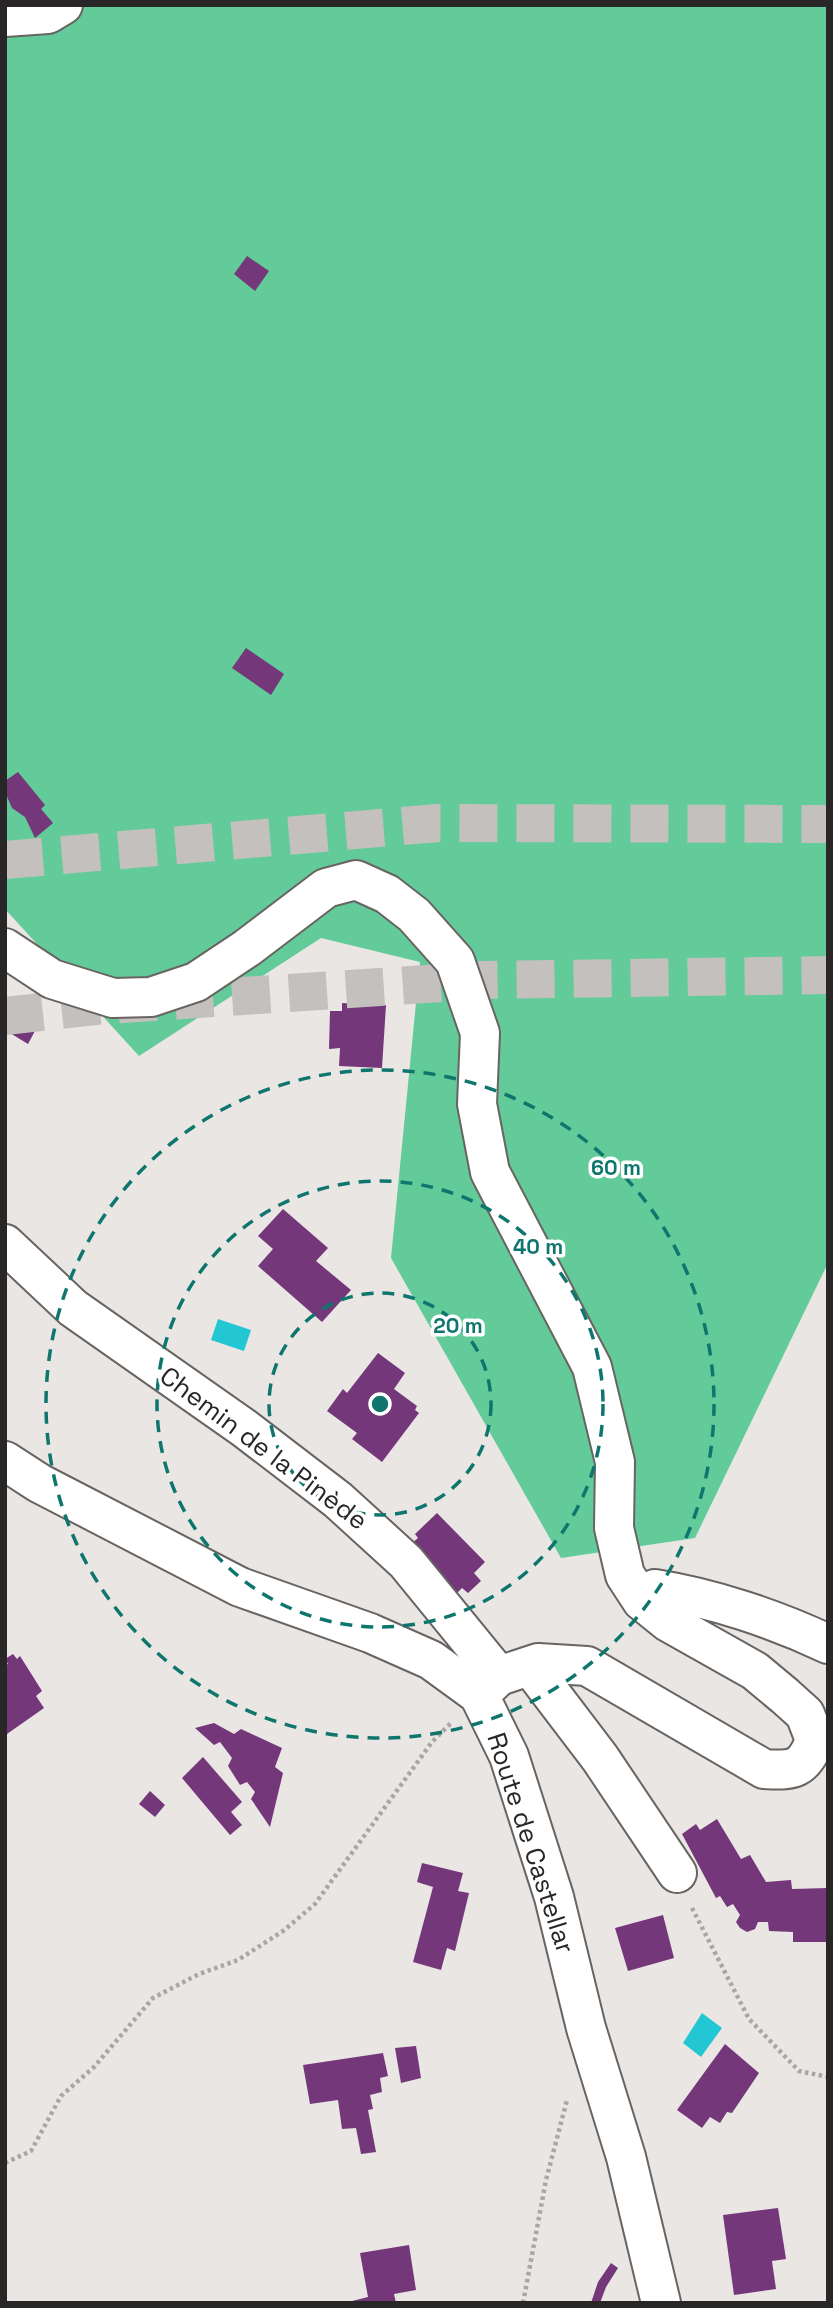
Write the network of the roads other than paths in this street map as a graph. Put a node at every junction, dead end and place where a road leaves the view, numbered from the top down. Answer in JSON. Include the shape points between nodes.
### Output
{"nodes":[{"id":1,"x":63,"y":5,"type":"edge"},
{"id":2,"x":5,"y":17,"type":"edge"},
{"id":3,"x":5,"y":948,"type":"edge"},
{"id":4,"x":5,"y":1244,"type":"edge"},
{"id":5,"x":5,"y":1461,"type":"edge"},
{"id":6,"x":642,"y":1601,"type":"junction"},
{"id":7,"x":828,"y":1644,"type":"edge"},
{"id":8,"x":503,"y":1679,"type":"junction"},
{"id":9,"x":677,"y":1873,"type":"road end"},
{"id":10,"x":651,"y":2298,"type":"edge"}],
"edges":[{"from":1,"to":2,"type":"street","via":[[48,14]]},
{"from":3,"to":6,"type":"street","via":[[52,979],[113,998],[151,997],[196,982],[326,888],[356,880],[387,894],[414,915],[455,961],[480,1032],[477,1104],[490,1172],[592,1367],[615,1462],[614,1528],[625,1575]]},
{"from":4,"to":8,"type":"street","name":"Chemin de la Pinède","via":[[73,1308],[338,1500],[406,1562]]},
{"from":5,"to":8,"type":"street","name":"Route de Castellar","via":[[240,1587],[431,1660]]},
{"from":6,"to":7,"type":"street","via":[[655,1589],[674,1592]]},
{"from":6,"to":8,"type":"street","via":[[668,1622],[755,1671],[805,1714],[815,1741],[808,1759],[790,1770],[764,1769],[587,1667],[538,1663]]},
{"from":8,"to":9,"type":"street","via":[[600,1758]]},
{"from":8,"to":10,"type":"street","name":"Route de Castellar","via":[[509,1756],[554,1897],[586,2028],[626,2157]]}]}
